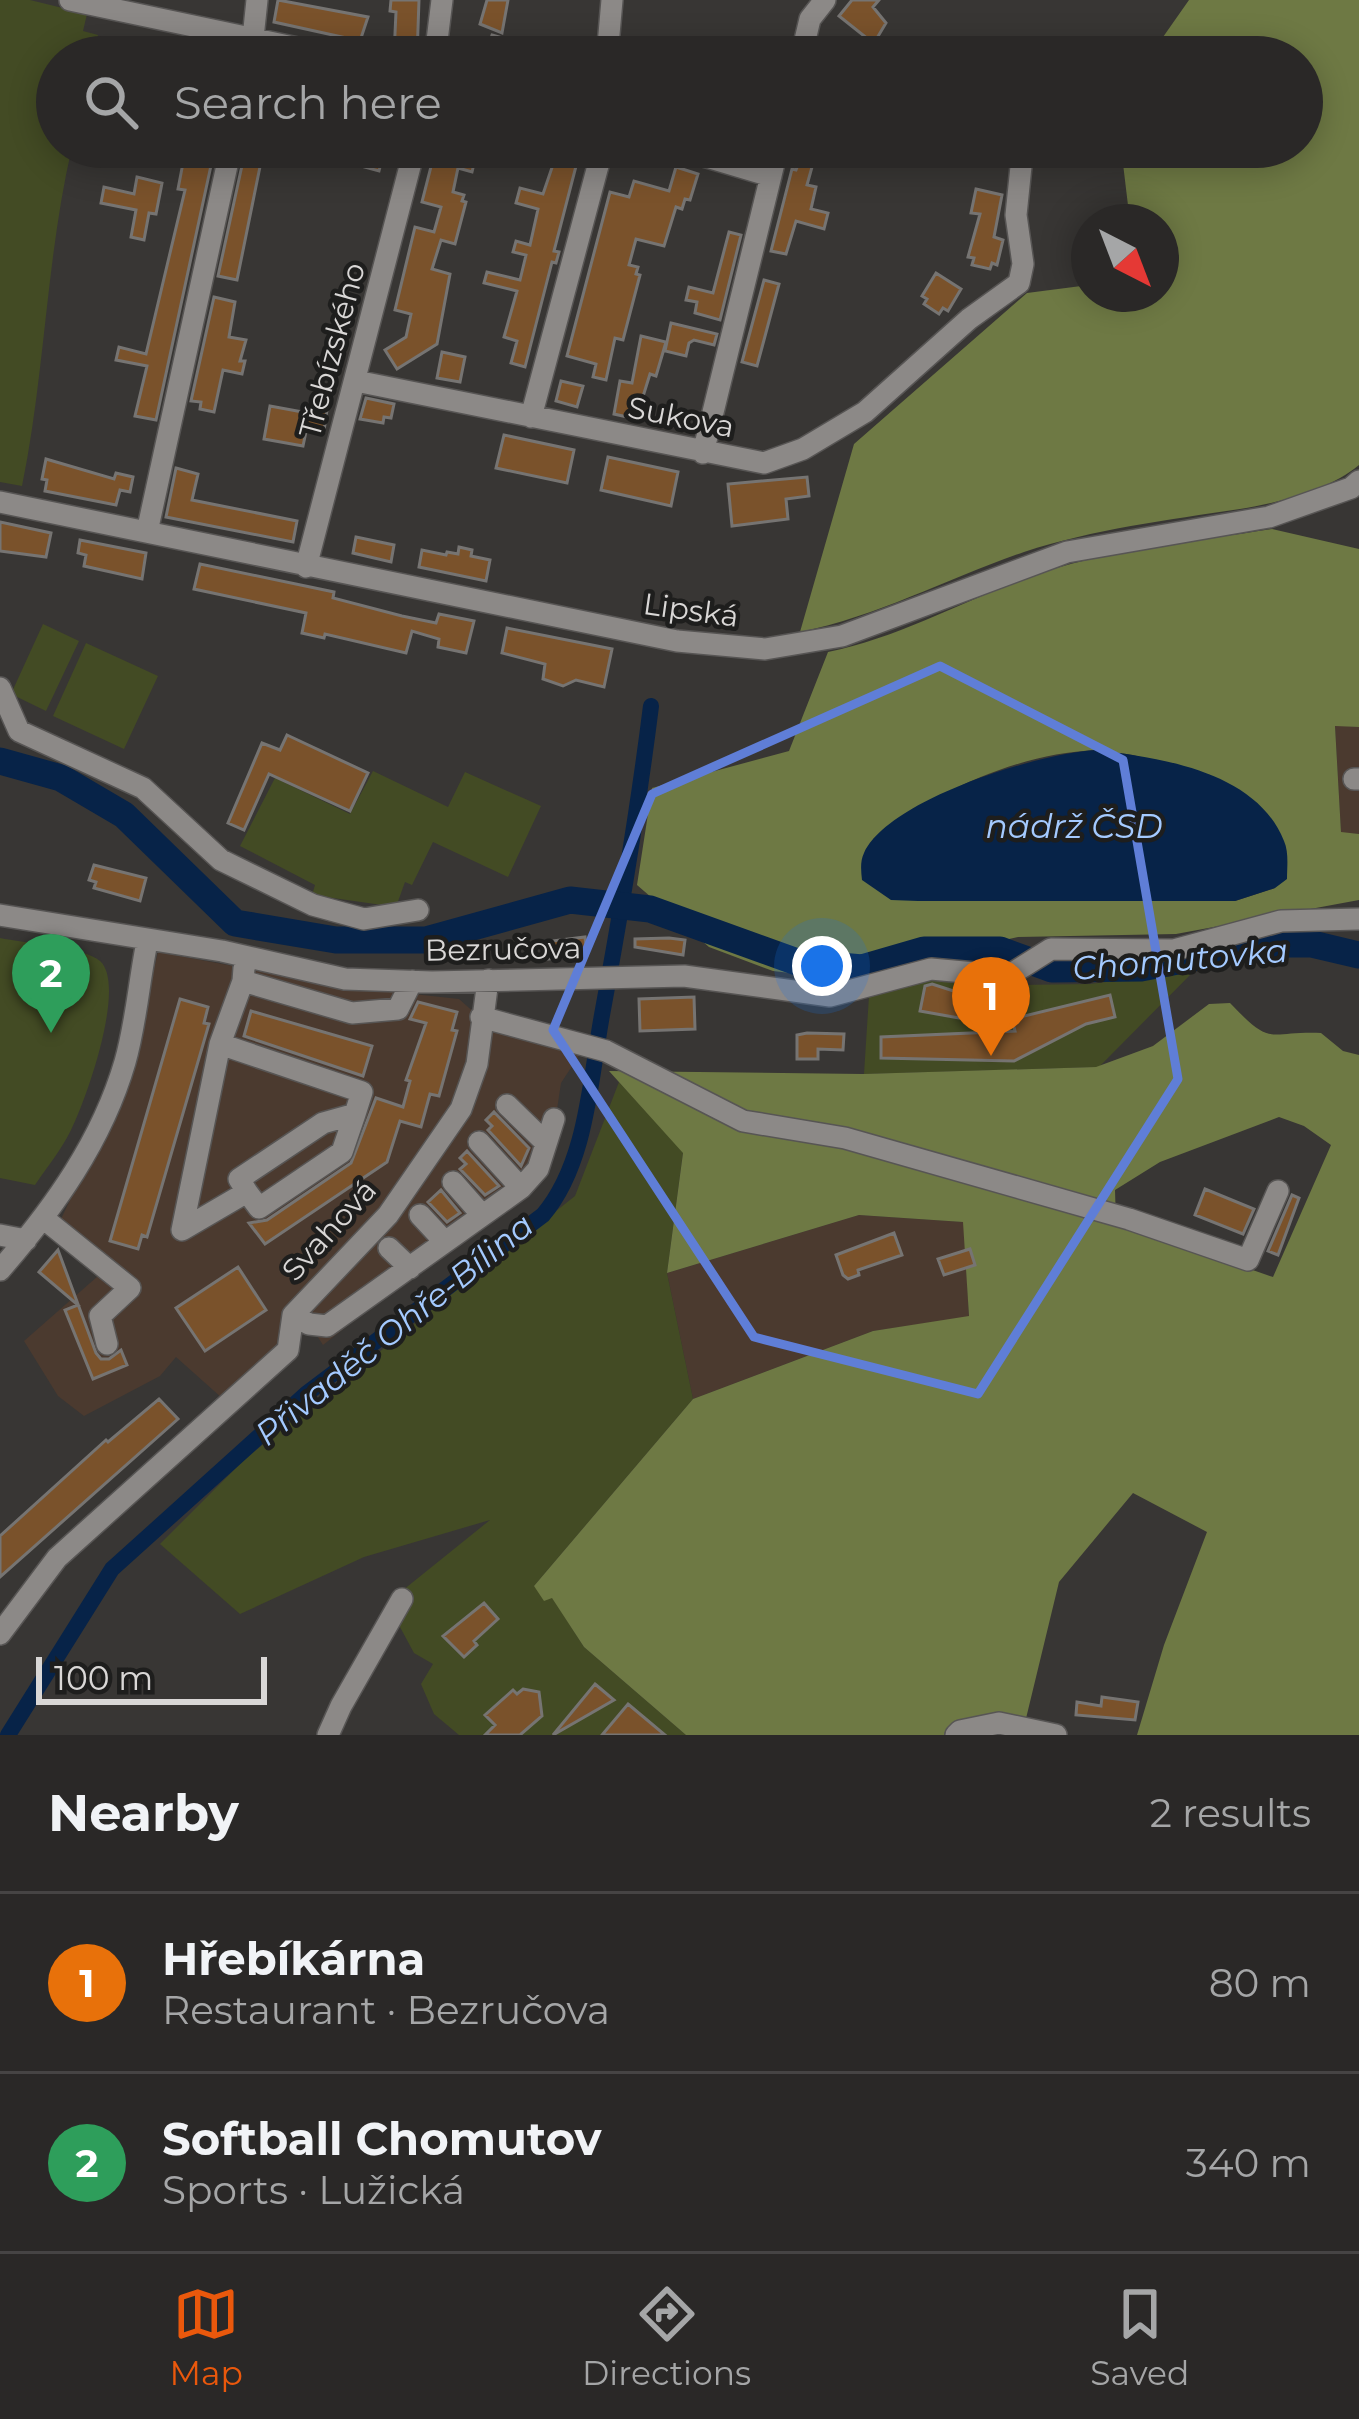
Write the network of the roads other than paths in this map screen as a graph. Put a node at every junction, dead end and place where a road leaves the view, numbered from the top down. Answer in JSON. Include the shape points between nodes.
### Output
{"nodes":[{"id":1,"x":70,"y":0,"type":"edge"},
{"id":2,"x":257,"y":0,"type":"edge"},
{"id":3,"x":442,"y":0,"type":"edge"},
{"id":4,"x":612,"y":0,"type":"edge"},
{"id":5,"x":825,"y":0,"type":"edge"},
{"id":6,"x":112,"y":5,"type":"edge"},
{"id":7,"x":216,"y":36,"type":"edge"},
{"id":8,"x":254,"y":36,"type":"edge"},
{"id":9,"x":438,"y":36,"type":"edge"},
{"id":10,"x":609,"y":36,"type":"edge"},
{"id":11,"x":806,"y":36,"type":"edge"},
{"id":12,"x":226,"y":168,"type":"edge"},
{"id":13,"x":410,"y":168,"type":"edge"},
{"id":14,"x":597,"y":168,"type":"edge"},
{"id":15,"x":744,"y":168,"type":"edge"},
{"id":16,"x":773,"y":168,"type":"edge"},
{"id":17,"x":1021,"y":168,"type":"edge"},
{"id":18,"x":771,"y":176,"type":"junction"},
{"id":19,"x":356,"y":381,"type":"junction"},
{"id":20,"x":532,"y":417,"type":"junction"},
{"id":21,"x":703,"y":453,"type":"junction"},
{"id":22,"x":1359,"y":481,"type":"edge"},
{"id":23,"x":0,"y":502,"type":"edge"},
{"id":24,"x":148,"y":532,"type":"junction"},
{"id":25,"x":306,"y":567,"type":"junction"},
{"id":26,"x":0,"y":688,"type":"edge"},
{"id":27,"x":5,"y":713,"type":"edge"},
{"id":28,"x":418,"y":910,"type":"dead end"},
{"id":29,"x":0,"y":916,"type":"edge"},
{"id":30,"x":1359,"y":919,"type":"edge"},
{"id":31,"x":148,"y":942,"type":"junction"},
{"id":32,"x":245,"y":957,"type":"junction"},
{"id":33,"x":488,"y":980,"type":"junction"},
{"id":34,"x":243,"y":981,"type":"junction"},
{"id":35,"x":412,"y":981,"type":"junction"},
{"id":36,"x":481,"y":1017,"type":"junction"},
{"id":37,"x":220,"y":1044,"type":"junction"},
{"id":38,"x":507,"y":1105,"type":"dead end"},
{"id":39,"x":355,"y":1114,"type":"junction"},
{"id":40,"x":554,"y":1119,"type":"dead end"},
{"id":41,"x":478,"y":1142,"type":"dead end"},
{"id":42,"x":546,"y":1143,"type":"junction"},
{"id":43,"x":453,"y":1182,"type":"dead end"},
{"id":44,"x":521,"y":1188,"type":"junction"},
{"id":45,"x":1278,"y":1191,"type":"dead end"},
{"id":46,"x":248,"y":1192,"type":"junction"},
{"id":47,"x":420,"y":1215,"type":"dead end"},
{"id":48,"x":482,"y":1215,"type":"junction"},
{"id":49,"x":43,"y":1218,"type":"junction"},
{"id":50,"x":0,"y":1235,"type":"edge"},
{"id":51,"x":26,"y":1240,"type":"junction"},
{"id":52,"x":446,"y":1242,"type":"junction"},
{"id":53,"x":389,"y":1248,"type":"dead end"},
{"id":54,"x":410,"y":1268,"type":"junction"},
{"id":55,"x":0,"y":1270,"type":"edge"},
{"id":56,"x":293,"y":1315,"type":"junction"},
{"id":57,"x":107,"y":1344,"type":"dead end"},
{"id":58,"x":402,"y":1599,"type":"dead end"},
{"id":59,"x":0,"y":1634,"type":"edge"},
{"id":60,"x":328,"y":1735,"type":"edge"},
{"id":61,"x":956,"y":1735,"type":"edge"},
{"id":62,"x":1056,"y":1735,"type":"edge"}],
"edges":[{"from":1,"to":6,"type":"street"},
{"from":2,"to":8,"type":"street"},
{"from":3,"to":9,"type":"street"},
{"from":4,"to":10,"type":"street"},
{"from":5,"to":11,"type":"street"},
{"from":6,"to":7,"type":"street"},
{"from":12,"to":24,"type":"street"},
{"from":13,"to":19,"type":"street","name":"Třebízského"},
{"from":14,"to":20,"type":"street"},
{"from":15,"to":18,"type":"street"},
{"from":16,"to":18,"type":"street"},
{"from":17,"to":21,"type":"street","name":"Sukova","via":[[1019,283],[866,412],[803,449],[764,463]]},
{"from":18,"to":21,"type":"street"},
{"from":19,"to":20,"type":"street","name":"Sukova"},
{"from":19,"to":25,"type":"street","name":"Třebízského"},
{"from":20,"to":21,"type":"street","name":"Sukova"},
{"from":22,"to":25,"type":"street","name":"Lipská","via":[[1269,517],[1066,552],[881,624],[765,649],[676,641]]},
{"from":23,"to":24,"type":"street","name":"Lipská"},
{"from":24,"to":25,"type":"street","name":"Lipská"},
{"from":26,"to":27,"type":"street"},
{"from":27,"to":28,"type":"street","via":[[19,730],[143,788],[221,860],[313,905],[364,919]]},
{"from":29,"to":31,"type":"street","name":"Bezručova"},
{"from":30,"to":33,"type":"street","name":"Bezručova","via":[[1281,921],[1174,950],[1051,949],[1008,976],[931,970],[830,996],[684,976]]},
{"from":31,"to":32,"type":"street","name":"Bezručova"},
{"from":31,"to":49,"type":"street","via":[[106,1120]]},
{"from":32,"to":34,"type":"street"},
{"from":32,"to":35,"type":"street","name":"Bezručova","via":[[345,979]]},
{"from":33,"to":35,"type":"street","name":"Bezručova"},
{"from":33,"to":36,"type":"street","name":"Svahová"},
{"from":34,"to":35,"type":"street","via":[[352,1012],[398,1009]]},
{"from":34,"to":37,"type":"street"},
{"from":36,"to":45,"type":"street","via":[[606,1052],[743,1121],[845,1138],[1248,1260]]},
{"from":36,"to":56,"type":"street","name":"Svahová","via":[[477,1064],[461,1109],[388,1215]]},
{"from":37,"to":39,"type":"street","via":[[362,1092]]},
{"from":37,"to":46,"type":"street","via":[[182,1230]]},
{"from":38,"to":42,"type":"street"},
{"from":39,"to":46,"type":"street","via":[[323,1123],[238,1179]]},
{"from":39,"to":46,"type":"street","via":[[342,1152],[259,1208]]},
{"from":40,"to":42,"type":"street"},
{"from":41,"to":44,"type":"street"},
{"from":42,"to":44,"type":"street"},
{"from":43,"to":48,"type":"street"},
{"from":44,"to":48,"type":"street"},
{"from":47,"to":52,"type":"street"},
{"from":48,"to":52,"type":"street"},
{"from":49,"to":51,"type":"street"},
{"from":49,"to":57,"type":"street","via":[[130,1288],[100,1316]]},
{"from":50,"to":51,"type":"street"},
{"from":51,"to":55,"type":"street"},
{"from":52,"to":54,"type":"street"},
{"from":53,"to":54,"type":"street"},
{"from":54,"to":56,"type":"street","via":[[366,1289],[327,1326]]},
{"from":56,"to":59,"type":"street","name":"Svahová","via":[[288,1350],[57,1558]]},
{"from":58,"to":60,"type":"street"},
{"from":61,"to":62,"type":"street","via":[[999,1723]]}]}
